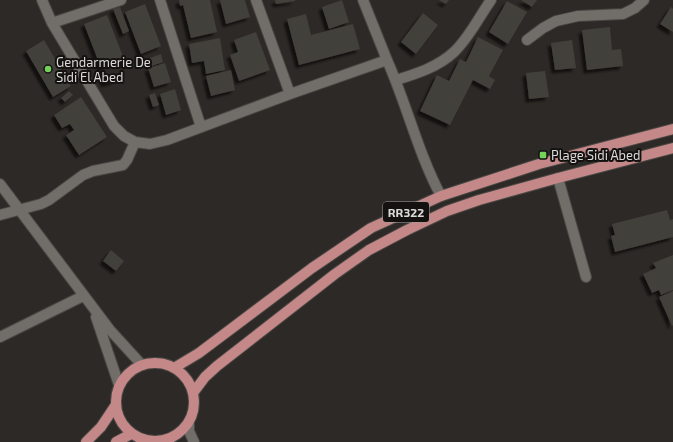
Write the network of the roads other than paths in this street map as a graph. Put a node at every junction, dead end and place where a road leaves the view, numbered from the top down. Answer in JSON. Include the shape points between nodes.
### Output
{"nodes":[{"id":1,"x":42,"y":0,"type":"edge"},
{"id":2,"x":121,"y":0,"type":"edge"},
{"id":3,"x":160,"y":0,"type":"edge"},
{"id":4,"x":256,"y":0,"type":"edge"},
{"id":5,"x":363,"y":0,"type":"edge"},
{"id":6,"x":491,"y":0,"type":"edge"},
{"id":7,"x":644,"y":0,"type":"edge"},
{"id":8,"x":52,"y":23,"type":"junction"},
{"id":9,"x":527,"y":40,"type":"dead end"},
{"id":10,"x":387,"y":60,"type":"junction"},
{"id":11,"x":396,"y":80,"type":"junction"},
{"id":12,"x":290,"y":94,"type":"junction"},
{"id":13,"x":201,"y":127,"type":"junction"},
{"id":14,"x":673,"y":129,"type":"edge"},
{"id":15,"x":135,"y":142,"type":"junction"},
{"id":16,"x":673,"y":148,"type":"edge"},
{"id":17,"x":558,"y":178,"type":"junction"},
{"id":18,"x":0,"y":184,"type":"edge"},
{"id":19,"x":441,"y":196,"type":"junction"},
{"id":20,"x":20,"y":210,"type":"junction"},
{"id":21,"x":0,"y":215,"type":"edge"},
{"id":22,"x":586,"y":277,"type":"dead end"},
{"id":23,"x":83,"y":296,"type":"junction"},
{"id":24,"x":92,"y":308,"type":"junction"},
{"id":25,"x":0,"y":337,"type":"edge"},
{"id":26,"x":142,"y":365,"type":"junction"},
{"id":27,"x":174,"y":368,"type":"junction"},
{"id":28,"x":119,"y":385,"type":"junction"},
{"id":29,"x":193,"y":393,"type":"junction"},
{"id":30,"x":115,"y":406,"type":"junction"},
{"id":31,"x":188,"y":422,"type":"junction"},
{"id":32,"x":131,"y":434,"type":"junction"},
{"id":33,"x":86,"y":442,"type":"edge"},
{"id":34,"x":116,"y":442,"type":"edge"},
{"id":35,"x":155,"y":442,"type":"edge"},
{"id":36,"x":194,"y":442,"type":"edge"}],
"edges":[{"from":1,"to":8,"type":"street"},
{"from":2,"to":8,"type":"street"},
{"from":3,"to":13,"type":"street"},
{"from":4,"to":12,"type":"street"},
{"from":5,"to":10,"type":"street"},
{"from":6,"to":11,"type":"street","via":[[453,54],[422,72]]},
{"from":7,"to":9,"type":"street","via":[[636,8],[623,14],[578,16],[556,21]]},
{"from":8,"to":15,"type":"street","via":[[114,126]]},
{"from":10,"to":11,"type":"street"},
{"from":10,"to":12,"type":"street"},
{"from":11,"to":19,"type":"street","via":[[430,176]]},
{"from":12,"to":13,"type":"street"},
{"from":13,"to":15,"type":"street","via":[[150,144]]},
{"from":14,"to":19,"type":"main road","number":"RR322","via":[[538,164]]},
{"from":15,"to":20,"type":"street","via":[[122,165],[83,175],[49,200]]},
{"from":16,"to":17,"type":"main road","number":"RR322"},
{"from":17,"to":22,"type":"street"},
{"from":17,"to":29,"type":"main road","number":"RR322","via":[[447,211],[368,250],[216,366]]},
{"from":18,"to":20,"type":"street"},
{"from":19,"to":27,"type":"main road","number":"RR322","via":[[371,228],[312,268],[199,353]]},
{"from":20,"to":21,"type":"street"},
{"from":20,"to":23,"type":"street"},
{"from":23,"to":24,"type":"street"},
{"from":23,"to":25,"type":"street"},
{"from":24,"to":26,"type":"street"},
{"from":24,"to":28,"type":"street"},
{"from":26,"to":27,"type":"main road","via":[[164,364]]},
{"from":26,"to":28,"type":"main road","via":[[125,376]]},
{"from":27,"to":29,"type":"main road","via":[[189,383]]},
{"from":28,"to":30,"type":"main road"},
{"from":29,"to":31,"type":"main road","via":[[194,405]]},
{"from":30,"to":32,"type":"main road","via":[[123,426]]},
{"from":30,"to":33,"type":"main road","via":[[101,427]]},
{"from":31,"to":35,"type":"main road","via":[[178,434],[167,440]]},
{"from":31,"to":36,"type":"street"},
{"from":32,"to":34,"type":"main road"},
{"from":32,"to":35,"type":"main road"}]}
